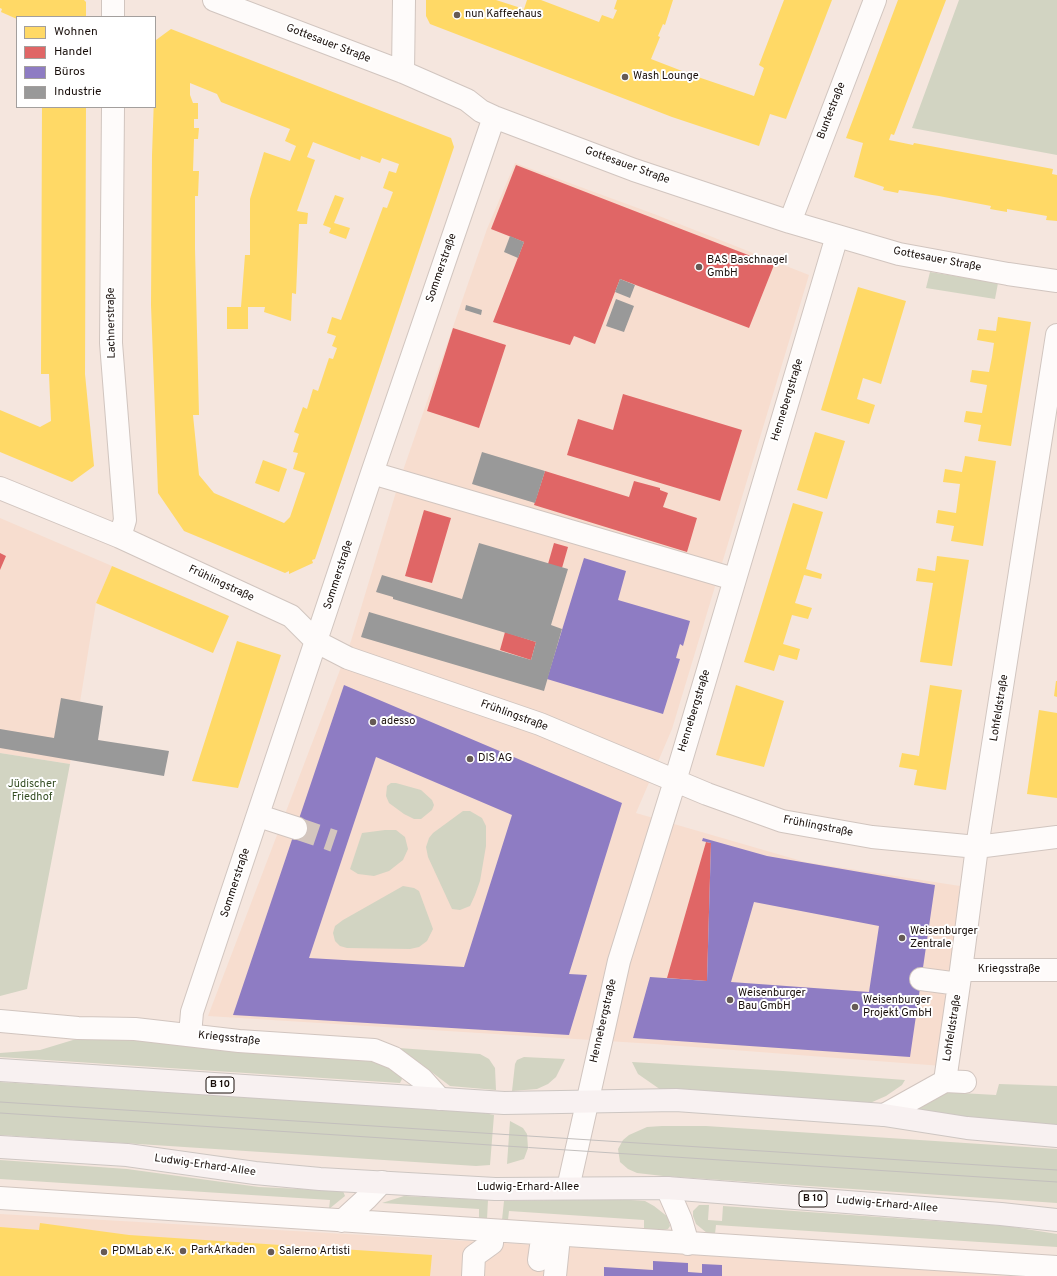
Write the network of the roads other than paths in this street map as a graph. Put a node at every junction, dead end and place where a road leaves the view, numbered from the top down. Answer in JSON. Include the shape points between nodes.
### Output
{"nodes":[{"id":1,"x":113,"y":0,"type":"edge"},
{"id":2,"x":214,"y":0,"type":"edge"},
{"id":3,"x":404,"y":0,"type":"edge"},
{"id":4,"x":875,"y":0,"type":"edge"},
{"id":5,"x":113,"y":16,"type":"edge"},
{"id":6,"x":403,"y":72,"type":"junction"},
{"id":7,"x":113,"y":108,"type":"edge"},
{"id":8,"x":494,"y":117,"type":"junction"},
{"id":9,"x":790,"y":222,"type":"junction"},
{"id":10,"x":837,"y":236,"type":"junction"},
{"id":11,"x":1057,"y":281,"type":"edge"},
{"id":12,"x":1057,"y":335,"type":"edge"},
{"id":13,"x":372,"y":473,"type":"junction"},
{"id":14,"x":0,"y":488,"type":"edge"},
{"id":15,"x":120,"y":537,"type":"junction"},
{"id":16,"x":734,"y":579,"type":"junction"},
{"id":17,"x":317,"y":642,"type":"junction"},
{"id":18,"x":676,"y":781,"type":"junction"},
{"id":19,"x":259,"y":816,"type":"junction"},
{"id":20,"x":296,"y":828,"type":"tunnel mouth"},
{"id":21,"x":1057,"y":837,"type":"edge"},
{"id":22,"x":977,"y":847,"type":"junction"},
{"id":23,"x":1057,"y":970,"type":"edge"},
{"id":24,"x":960,"y":977,"type":"junction"},
{"id":25,"x":921,"y":978,"type":"dead end"},
{"id":26,"x":0,"y":1021,"type":"edge"},
{"id":27,"x":190,"y":1035,"type":"junction"},
{"id":28,"x":0,"y":1070,"type":"edge"},
{"id":29,"x":440,"y":1099,"type":"junction"},
{"id":30,"x":586,"y":1102,"type":"junction"},
{"id":31,"x":884,"y":1115,"type":"junction"},
{"id":32,"x":1057,"y":1136,"type":"edge"},
{"id":33,"x":0,"y":1147,"type":"edge"},
{"id":34,"x":382,"y":1182,"type":"junction"},
{"id":35,"x":568,"y":1188,"type":"junction"},
{"id":36,"x":667,"y":1188,"type":"junction"},
{"id":37,"x":0,"y":1198,"type":"edge"},
{"id":38,"x":342,"y":1220,"type":"junction"},
{"id":39,"x":1057,"y":1220,"type":"edge"},
{"id":40,"x":492,"y":1243,"type":"dead end"},
{"id":41,"x":688,"y":1244,"type":"junction"},
{"id":42,"x":546,"y":1251,"type":"dead end"},
{"id":43,"x":1057,"y":1267,"type":"edge"},
{"id":44,"x":473,"y":1276,"type":"edge"},
{"id":45,"x":554,"y":1276,"type":"edge"}],
"edges":[{"from":1,"to":5,"type":"street"},
{"from":2,"to":6,"type":"street","name":"Gottesauer Straße"},
{"from":3,"to":6,"type":"street"},
{"from":4,"to":9,"type":"street","name":"Buntestraße"},
{"from":6,"to":8,"type":"street","name":"Gottesauer Straße","via":[[468,100],[481,112]]},
{"from":7,"to":15,"type":"street","name":"Lachnerstraße","via":[[111,343],[125,520]]},
{"from":8,"to":9,"type":"street","name":"Gottesauer Straße","via":[[634,170]]},
{"from":8,"to":13,"type":"street","name":"Sommerstraße"},
{"from":9,"to":10,"type":"street","name":"Gottesauer Straße"},
{"from":10,"to":11,"type":"street","name":"Gottesauer Straße","via":[[899,254]]},
{"from":10,"to":16,"type":"street","name":"Hennebergstraße"},
{"from":12,"to":22,"type":"street","name":"Lohfeldstraße"},
{"from":13,"to":16,"type":"street","via":[[442,500]]},
{"from":13,"to":17,"type":"street","name":"Sommerstraße"},
{"from":14,"to":15,"type":"street","name":"Frühlingstraße"},
{"from":15,"to":17,"type":"street","name":"Frühlingstraße","via":[[291,616]]},
{"from":16,"to":18,"type":"street","name":"Hennebergstraße"},
{"from":17,"to":18,"type":"street","name":"Frühlingstraße","via":[[348,658],[540,724]]},
{"from":17,"to":19,"type":"street","name":"Sommerstraße"},
{"from":18,"to":22,"type":"street","name":"Frühlingstraße","via":[[782,821],[872,837]]},
{"from":18,"to":30,"type":"street","name":"Hennebergstraße","via":[[619,961]]},
{"from":19,"to":20,"type":"street"},
{"from":19,"to":27,"type":"street","name":"Sommerstraße","via":[[192,1012]]},
{"from":21,"to":22,"type":"street","name":"Frühlingstraße"},
{"from":22,"to":24,"type":"street","name":"Lohfeldstraße"},
{"from":23,"to":24,"type":"street","name":"Kriegsstraße"},
{"from":24,"to":25,"type":"street","name":"Kriegsstraße"},
{"from":24,"to":31,"type":"street","name":"Lohfeldstraße","via":[[955,1081]]},
{"from":26,"to":27,"type":"street","name":"Kriegsstraße"},
{"from":27,"to":29,"type":"street","name":"Kriegsstraße","via":[[374,1050],[394,1058],[422,1079]]},
{"from":28,"to":29,"type":"main road","number":"B 10"},
{"from":29,"to":30,"type":"main road","number":"B 10","via":[[504,1103]]},
{"from":30,"to":31,"type":"main road","number":"B 10","via":[[676,1100]]},
{"from":30,"to":35,"type":"street","name":"Hennebergstraße"},
{"from":31,"to":32,"type":"main road","number":"B 10","via":[[967,1128]]},
{"from":33,"to":34,"type":"main road","name":"Ludwig-Erhard-Allee","number":"B 10","via":[[127,1155],[282,1176]]},
{"from":34,"to":35,"type":"main road","name":"Ludwig-Erhard-Allee","number":"B 10","via":[[495,1188]]},
{"from":34,"to":38,"type":"street","via":[[366,1200]]},
{"from":35,"to":36,"type":"main road","name":"Ludwig-Erhard-Allee","number":"B 10"},
{"from":36,"to":39,"type":"main road","name":"Ludwig-Erhard-Allee","number":"B 10"},
{"from":36,"to":41,"type":"street"},
{"from":37,"to":38,"type":"street"},
{"from":38,"to":41,"type":"street"},
{"from":40,"to":44,"type":"street","via":[[474,1256]]},
{"from":41,"to":43,"type":"street"},
{"from":42,"to":45,"type":"street"}]}
